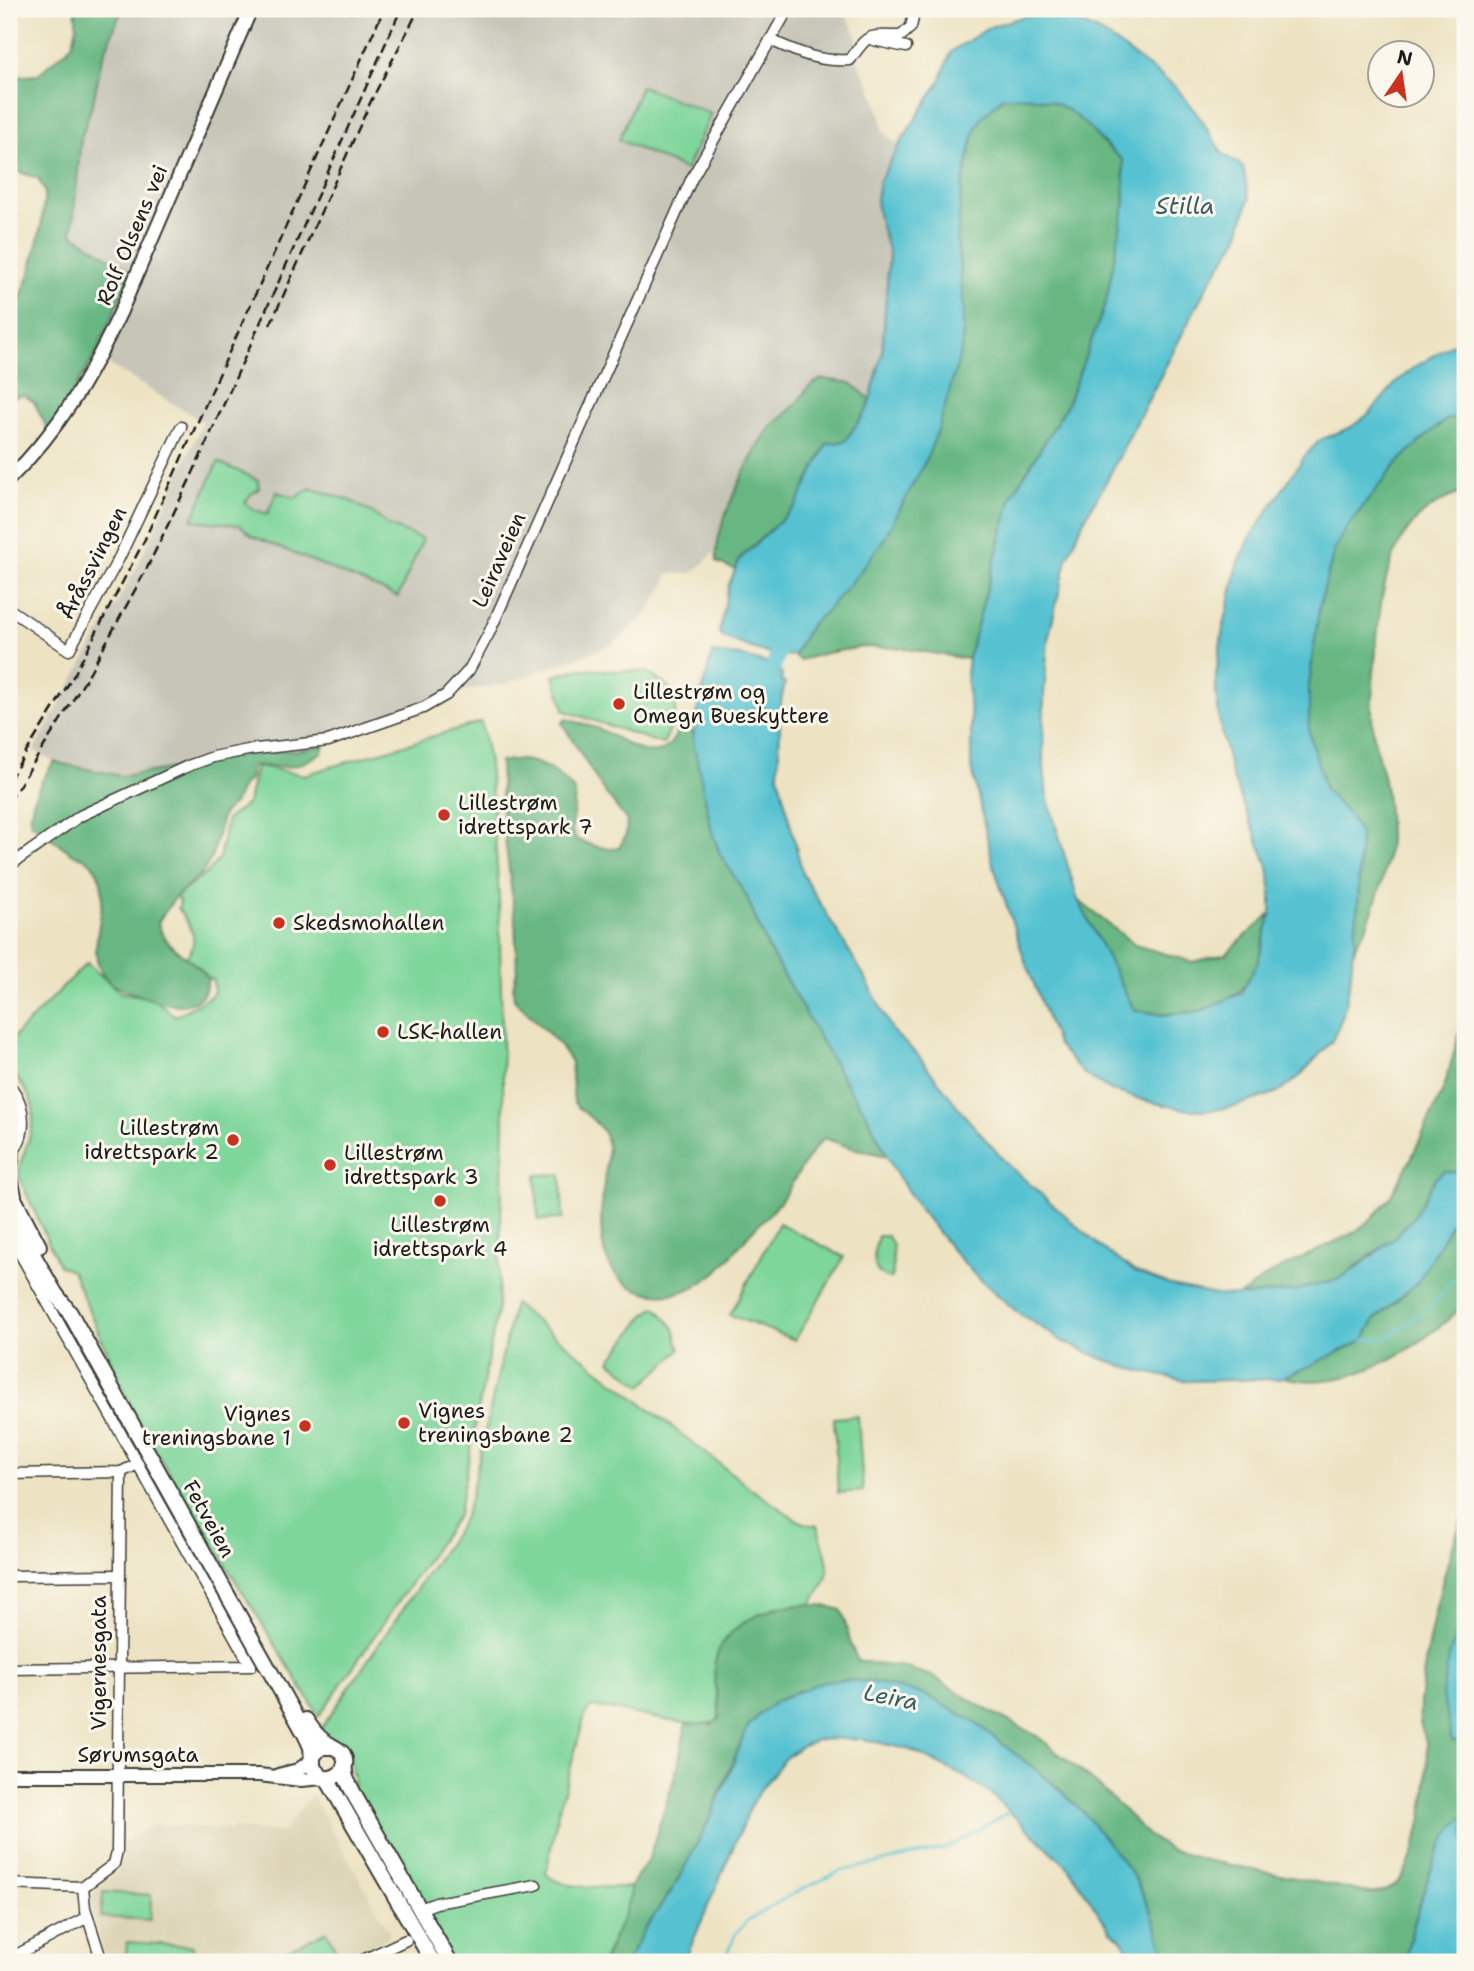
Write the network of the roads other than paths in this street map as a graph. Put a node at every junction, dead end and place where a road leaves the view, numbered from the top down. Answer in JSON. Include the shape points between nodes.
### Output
{"nodes":[{"id":1,"x":251,"y":9,"type":"edge"},
{"id":2,"x":789,"y":9,"type":"edge"},
{"id":3,"x":915,"y":9,"type":"edge"},
{"id":4,"x":866,"y":39,"type":"junction"},
{"id":5,"x":770,"y":40,"type":"junction"},
{"id":6,"x":906,"y":47,"type":"dead end"},
{"id":7,"x":181,"y":427,"type":"dead end"},
{"id":8,"x":9,"y":477,"type":"edge"},
{"id":9,"x":9,"y":609,"type":"edge"},
{"id":10,"x":9,"y":866,"type":"edge"},
{"id":11,"x":9,"y":1085,"type":"edge"},
{"id":12,"x":10,"y":1151,"type":"edge"},
{"id":13,"x":11,"y":1200,"type":"edge"},
{"id":14,"x":9,"y":1234,"type":"edge"},
{"id":15,"x":138,"y":1464,"type":"junction"},
{"id":16,"x":121,"y":1472,"type":"junction"},
{"id":17,"x":9,"y":1474,"type":"edge"},
{"id":18,"x":9,"y":1576,"type":"edge"},
{"id":19,"x":119,"y":1576,"type":"junction"},
{"id":20,"x":250,"y":1636,"type":"junction"},
{"id":21,"x":9,"y":1669,"type":"edge"},
{"id":22,"x":119,"y":1669,"type":"junction"},
{"id":23,"x":333,"y":1747,"type":"junction"},
{"id":24,"x":312,"y":1760,"type":"junction"},
{"id":25,"x":344,"y":1766,"type":"junction"},
{"id":26,"x":9,"y":1775,"type":"edge"},
{"id":27,"x":267,"y":1776,"type":"junction"},
{"id":28,"x":117,"y":1778,"type":"junction"},
{"id":29,"x":325,"y":1778,"type":"junction"},
{"id":30,"x":9,"y":1884,"type":"edge"},
{"id":31,"x":536,"y":1885,"type":"dead end"},
{"id":32,"x":83,"y":1887,"type":"junction"},
{"id":33,"x":420,"y":1909,"type":"junction"},
{"id":34,"x":88,"y":1917,"type":"junction"},
{"id":35,"x":406,"y":1940,"type":"dead end"},
{"id":36,"x":9,"y":1959,"type":"edge"},
{"id":37,"x":102,"y":1962,"type":"edge"},
{"id":38,"x":359,"y":1962,"type":"edge"},
{"id":39,"x":433,"y":1962,"type":"edge"},
{"id":40,"x":450,"y":1962,"type":"edge"}],
"edges":[{"from":1,"to":8,"type":"main road","name":"Rolf Olsens vei","via":[[106,343],[66,413],[45,442]]},
{"from":2,"to":5,"type":"street","name":"Leiraveien"},
{"from":3,"to":4,"type":"street","via":[[911,27],[901,36]]},
{"from":4,"to":5,"type":"street","via":[[850,60],[827,61]]},
{"from":4,"to":6,"type":"street"},
{"from":5,"to":10,"type":"street","name":"Leiraveien","via":[[692,178],[489,633],[469,670],[446,695],[423,708],[327,741],[236,752],[188,766],[80,816]]},
{"from":7,"to":9,"type":"street","name":"Åråssvingen","via":[[69,650]]},
{"from":11,"to":12,"type":"street","via":[[23,1111],[20,1135]]},
{"from":12,"to":13,"type":"highway","name":"Fetveien"},
{"from":13,"to":20,"type":"highway","name":"Fetveien"},
{"from":14,"to":15,"type":"street"},
{"from":15,"to":16,"type":"street"},
{"from":15,"to":22,"type":"street","via":[[251,1666]]},
{"from":16,"to":17,"type":"street"},
{"from":16,"to":19,"type":"street","name":"Vigernesgata"},
{"from":18,"to":19,"type":"street"},
{"from":19,"to":22,"type":"street","name":"Vigernesgata"},
{"from":20,"to":23,"type":"highway","name":"Fetveien","via":[[300,1713]]},
{"from":20,"to":24,"type":"highway","name":"Fetveien","via":[[309,1740]]},
{"from":21,"to":22,"type":"street"},
{"from":22,"to":28,"type":"street","name":"Vigernesgata"},
{"from":23,"to":24,"type":"highway","via":[[321,1747]]},
{"from":23,"to":25,"type":"highway","via":[[343,1754]]},
{"from":24,"to":27,"type":"main road","name":"Sørumsgata","via":[[298,1770]]},
{"from":24,"to":29,"type":"highway","via":[[314,1771]]},
{"from":25,"to":29,"type":"highway","via":[[338,1776]]},
{"from":25,"to":33,"type":"highway","via":[[349,1784]]},
{"from":26,"to":28,"type":"main road","name":"Sørumsgata"},
{"from":27,"to":28,"type":"main road","name":"Sørumsgata"},
{"from":27,"to":29,"type":"main road","name":"Sørumsgata"},
{"from":28,"to":32,"type":"street","name":"Vigernesgata","via":[[116,1857],[110,1868]]},
{"from":29,"to":39,"type":"highway"},
{"from":30,"to":32,"type":"street"},
{"from":31,"to":33,"type":"street"},
{"from":32,"to":34,"type":"street"},
{"from":33,"to":40,"type":"highway"},
{"from":34,"to":36,"type":"street"},
{"from":34,"to":37,"type":"street"},
{"from":35,"to":38,"type":"street"}]}
